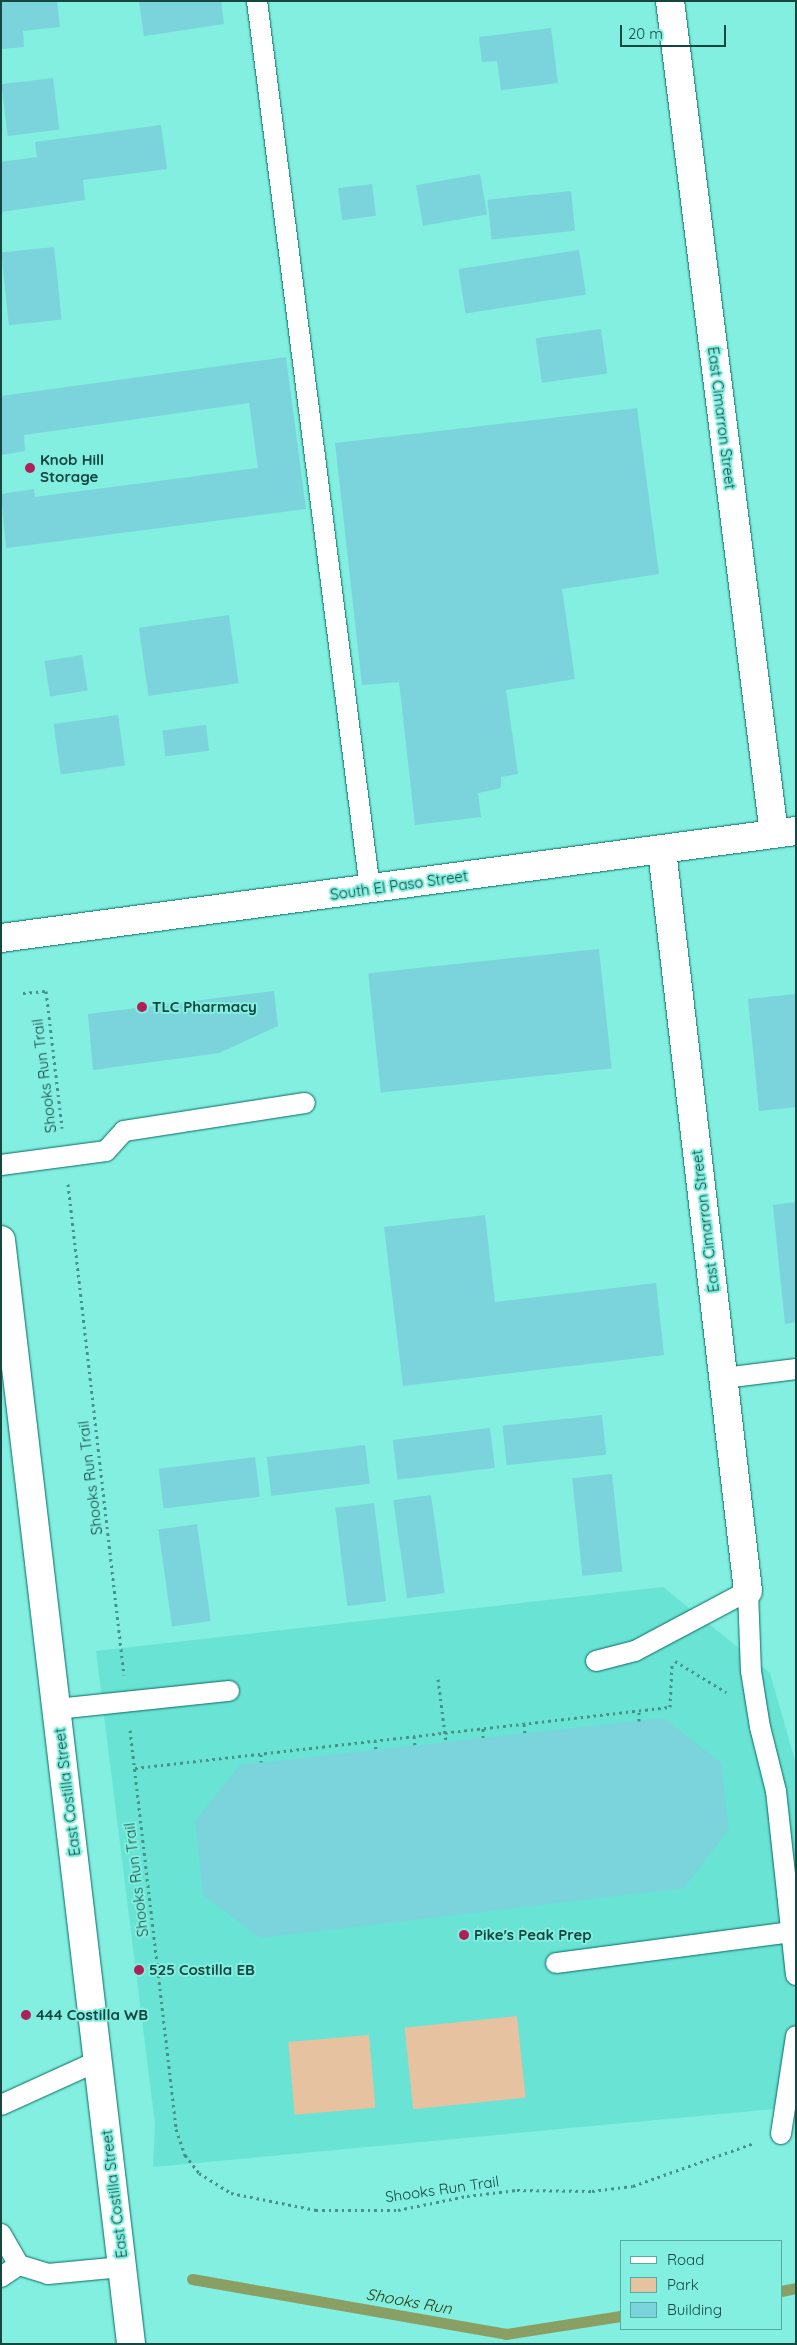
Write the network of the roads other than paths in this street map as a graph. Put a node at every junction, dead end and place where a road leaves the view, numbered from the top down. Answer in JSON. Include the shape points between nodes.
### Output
{"nodes":[{"id":1,"x":257,"y":1,"type":"edge"},
{"id":2,"x":670,"y":1,"type":"edge"},
{"id":3,"x":785,"y":833,"type":"edge"},
{"id":4,"x":662,"y":850,"type":"junction"},
{"id":5,"x":370,"y":888,"type":"junction"},
{"id":6,"x":1,"y":938,"type":"edge"},
{"id":7,"x":305,"y":1103,"type":"dead end"},
{"id":8,"x":1,"y":1165,"type":"edge"},
{"id":9,"x":1,"y":1240,"type":"edge"},
{"id":10,"x":796,"y":1369,"type":"edge"},
{"id":11,"x":724,"y":1378,"type":"junction"},
{"id":12,"x":748,"y":1591,"type":"junction"},
{"id":13,"x":596,"y":1661,"type":"dead end"},
{"id":14,"x":229,"y":1691,"type":"dead end"},
{"id":15,"x":57,"y":1710,"type":"junction"},
{"id":16,"x":791,"y":1932,"type":"junction"},
{"id":17,"x":556,"y":1963,"type":"dead end"},
{"id":18,"x":796,"y":1975,"type":"edge"},
{"id":19,"x":796,"y":2036,"type":"edge"},
{"id":20,"x":98,"y":2061,"type":"junction"},
{"id":21,"x":1,"y":2105,"type":"edge"},
{"id":22,"x":781,"y":2134,"type":"road end"},
{"id":23,"x":1,"y":2234,"type":"edge"},
{"id":24,"x":19,"y":2266,"type":"junction"},
{"id":25,"x":122,"y":2267,"type":"junction"},
{"id":26,"x":1,"y":2277,"type":"edge"},
{"id":27,"x":131,"y":2344,"type":"edge"}],
"edges":[{"from":1,"to":5,"type":"lane"},
{"from":2,"to":3,"type":"street","name":"East Cimarron Street"},
{"from":3,"to":4,"type":"street","name":"South El Paso Street"},
{"from":4,"to":5,"type":"street","name":"South El Paso Street"},
{"from":4,"to":11,"type":"street","name":"East Cimarron Street"},
{"from":5,"to":6,"type":"street","name":"South El Paso Street"},
{"from":7,"to":8,"type":"lane","via":[[124,1131],[106,1151]]},
{"from":9,"to":15,"type":"street","name":"East Costilla Street"},
{"from":10,"to":11,"type":"lane"},
{"from":11,"to":12,"type":"street","name":"East Cimarron Street"},
{"from":12,"to":13,"type":"lane","via":[[635,1651]]},
{"from":12,"to":16,"type":"lane","via":[[751,1671],[776,1791]]},
{"from":14,"to":15,"type":"lane"},
{"from":15,"to":20,"type":"street","name":"East Costilla Street"},
{"from":16,"to":17,"type":"lane"},
{"from":16,"to":18,"type":"lane"},
{"from":19,"to":22,"type":"lane"},
{"from":20,"to":21,"type":"lane"},
{"from":20,"to":25,"type":"street","name":"East Costilla Street"},
{"from":23,"to":24,"type":"lane"},
{"from":24,"to":25,"type":"lane","via":[[48,2274]]},
{"from":24,"to":26,"type":"lane"},
{"from":25,"to":27,"type":"street","name":"East Costilla Street"}]}
